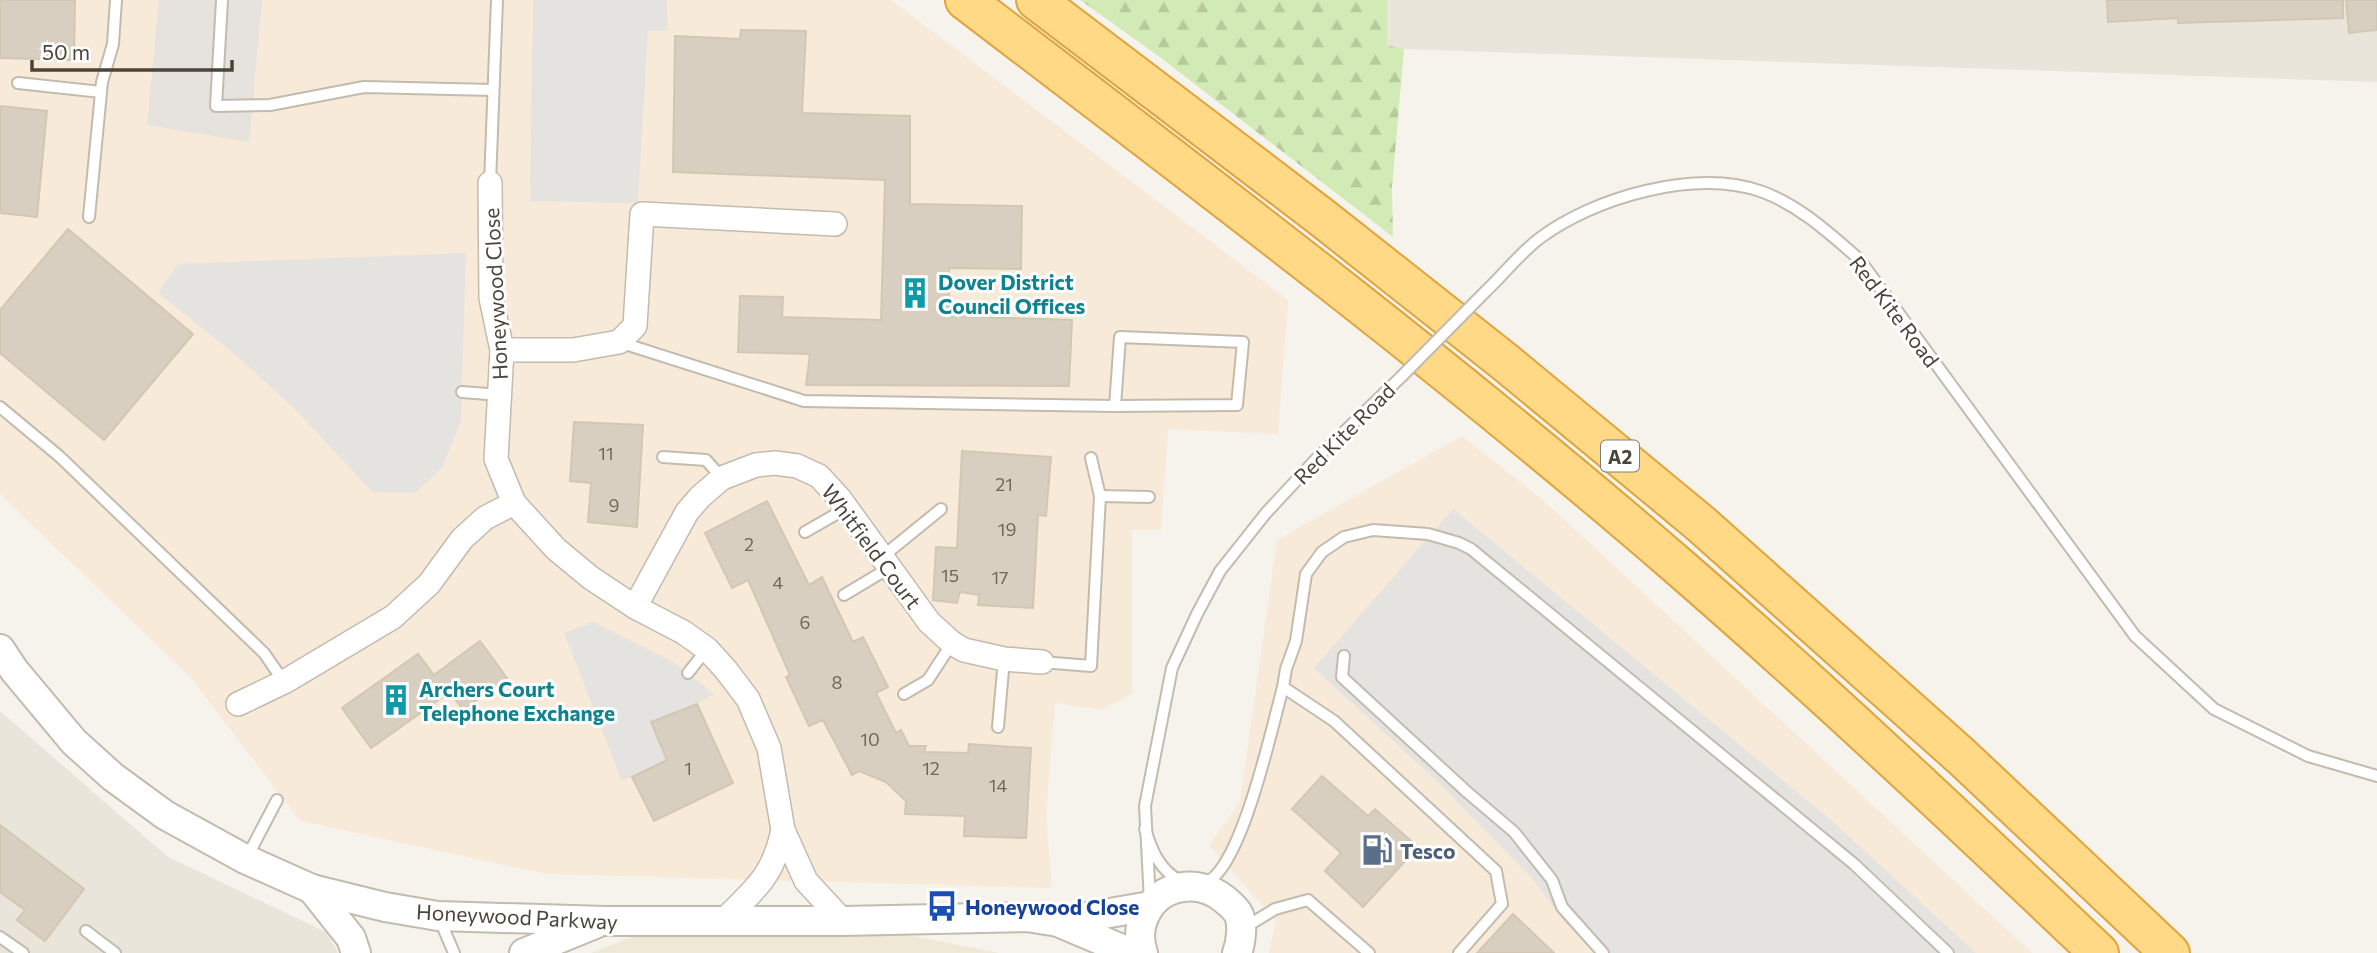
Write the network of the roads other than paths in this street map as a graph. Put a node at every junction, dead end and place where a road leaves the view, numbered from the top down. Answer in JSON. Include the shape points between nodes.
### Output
{"nodes":[{"id":1,"x":116,"y":0,"type":"edge"},
{"id":2,"x":222,"y":0,"type":"edge"},
{"id":3,"x":497,"y":0,"type":"edge"},
{"id":4,"x":965,"y":0,"type":"edge"},
{"id":5,"x":1035,"y":0,"type":"edge"},
{"id":6,"x":18,"y":83,"type":"dead end"},
{"id":7,"x":493,"y":90,"type":"junction"},
{"id":8,"x":101,"y":92,"type":"junction"},
{"id":9,"x":490,"y":183,"type":"joint"},
{"id":10,"x":89,"y":217,"type":"dead end"},
{"id":11,"x":835,"y":224,"type":"dead end"},
{"id":12,"x":619,"y":342,"type":"junction"},
{"id":13,"x":502,"y":350,"type":"junction"},
{"id":14,"x":462,"y":392,"type":"dead end"},
{"id":15,"x":500,"y":395,"type":"junction"},
{"id":16,"x":1115,"y":406,"type":"junction"},
{"id":17,"x":0,"y":407,"type":"edge"},
{"id":18,"x":663,"y":457,"type":"dead end"},
{"id":19,"x":1091,"y":458,"type":"dead end"},
{"id":20,"x":722,"y":478,"type":"junction"},
{"id":21,"x":1100,"y":496,"type":"junction"},
{"id":22,"x":1149,"y":497,"type":"dead end"},
{"id":23,"x":514,"y":503,"type":"junction"},
{"id":24,"x":847,"y":508,"type":"junction"},
{"id":25,"x":941,"y":509,"type":"dead end"},
{"id":26,"x":805,"y":532,"type":"dead end"},
{"id":27,"x":886,"y":563,"type":"junction"},
{"id":28,"x":844,"y":595,"type":"dead end"},
{"id":29,"x":635,"y":607,"type":"junction"},
{"id":30,"x":952,"y":643,"type":"junction"},
{"id":31,"x":707,"y":649,"type":"junction"},
{"id":32,"x":1344,"y":656,"type":"dead end"},
{"id":33,"x":1004,"y":659,"type":"junction"},
{"id":34,"x":5,"y":660,"type":"edge"},
{"id":35,"x":1042,"y":662,"type":"joint"},
{"id":36,"x":688,"y":673,"type":"dead end"},
{"id":37,"x":285,"y":682,"type":"junction"},
{"id":38,"x":1283,"y":687,"type":"junction"},
{"id":39,"x":904,"y":694,"type":"dead end"},
{"id":40,"x":238,"y":704,"type":"dead end"},
{"id":41,"x":998,"y":727,"type":"dead end"},
{"id":42,"x":2377,"y":776,"type":"edge"},
{"id":43,"x":277,"y":800,"type":"dead end"},
{"id":44,"x":1145,"y":828,"type":"junction"},
{"id":45,"x":783,"y":830,"type":"junction"},
{"id":46,"x":246,"y":859,"type":"junction"},
{"id":47,"x":1189,"y":886,"type":"junction"},
{"id":48,"x":312,"y":889,"type":"junction"},
{"id":49,"x":1150,"y":906,"type":"junction"},
{"id":50,"x":438,"y":916,"type":"junction"},
{"id":51,"x":605,"y":920,"type":"junction"},
{"id":52,"x":723,"y":921,"type":"junction"},
{"id":53,"x":844,"y":921,"type":"junction"},
{"id":54,"x":1058,"y":922,"type":"junction"},
{"id":55,"x":86,"y":931,"type":"dead end"},
{"id":56,"x":0,"y":937,"type":"edge"},
{"id":57,"x":1239,"y":942,"type":"edge"},
{"id":58,"x":23,"y":953,"type":"edge"},
{"id":59,"x":115,"y":953,"type":"edge"},
{"id":60,"x":356,"y":953,"type":"edge"},
{"id":61,"x":454,"y":953,"type":"edge"},
{"id":62,"x":524,"y":953,"type":"edge"},
{"id":63,"x":1131,"y":953,"type":"edge"},
{"id":64,"x":1143,"y":953,"type":"edge"},
{"id":65,"x":1369,"y":953,"type":"edge"},
{"id":66,"x":1459,"y":953,"type":"edge"},
{"id":67,"x":1604,"y":953,"type":"edge"},
{"id":68,"x":1948,"y":953,"type":"edge"},
{"id":69,"x":2099,"y":953,"type":"edge"},
{"id":70,"x":2170,"y":953,"type":"edge"}],
"edges":[{"from":1,"to":8,"type":"lane","via":[[113,44]]},
{"from":2,"to":7,"type":"lane","via":[[216,106],[270,106],[364,88]]},
{"from":3,"to":7,"type":"lane"},
{"from":4,"to":69,"type":"highway","number":"A2","via":[[1291,248],[1677,565],[1931,793]]},
{"from":5,"to":70,"type":"highway","number":"A2","via":[[1385,267],[1701,524],[1962,757]]},
{"from":6,"to":8,"type":"lane"},
{"from":7,"to":9,"type":"lane"},
{"from":8,"to":10,"type":"lane"},
{"from":9,"to":13,"type":"street","name":"Honeywood Close","via":[[491,298]]},
{"from":11,"to":12,"type":"street","via":[[642,214],[635,326]]},
{"from":12,"to":13,"type":"street","via":[[573,350]]},
{"from":12,"to":16,"type":"lane","via":[[804,401]]},
{"from":13,"to":15,"type":"street","name":"Honeywood Close"},
{"from":14,"to":15,"type":"lane"},
{"from":15,"to":23,"type":"street","name":"Honeywood Close","via":[[496,459]]},
{"from":16,"to":16,"type":"lane","via":[[1120,337],[1243,342],[1237,405]]},
{"from":17,"to":37,"type":"lane","via":[[59,456],[264,653]]},
{"from":18,"to":20,"type":"lane","via":[[706,460]]},
{"from":19,"to":21,"type":"lane"},
{"from":20,"to":24,"type":"street","name":"Whitfield Court","via":[[755,465],[797,466],[819,477]]},
{"from":20,"to":29,"type":"street","name":"Whitfield Court","via":[[687,512]]},
{"from":21,"to":22,"type":"lane"},
{"from":21,"to":35,"type":"lane","via":[[1091,666]]},
{"from":23,"to":29,"type":"street","name":"Honeywood Close","via":[[556,549]]},
{"from":23,"to":37,"type":"street","via":[[485,518],[461,539],[429,584],[393,617]]},
{"from":24,"to":26,"type":"lane"},
{"from":24,"to":27,"type":"street","name":"Whitfield Court"},
{"from":25,"to":27,"type":"lane"},
{"from":27,"to":28,"type":"lane"},
{"from":27,"to":30,"type":"street","name":"Whitfield Court","via":[[929,622]]},
{"from":29,"to":31,"type":"street","name":"Honeywood Close"},
{"from":30,"to":33,"type":"street","name":"Whitfield Court"},
{"from":30,"to":39,"type":"lane","via":[[928,680]]},
{"from":31,"to":36,"type":"lane"},
{"from":31,"to":45,"type":"street","name":"Honeywood Close","via":[[748,699],[760,726],[769,748]]},
{"from":32,"to":67,"type":"lane","via":[[1342,677],[1514,832],[1552,880],[1562,907]]},
{"from":33,"to":35,"type":"street","name":"Whitfield Court"},
{"from":33,"to":41,"type":"lane"},
{"from":34,"to":46,"type":"street","name":"Honeywood Parkway","via":[[74,742],[113,777],[165,815]]},
{"from":37,"to":40,"type":"street"},
{"from":38,"to":47,"type":"lane","via":[[1245,822],[1226,865],[1212,882]]},
{"from":38,"to":66,"type":"lane","via":[[1334,721],[1496,871],[1502,904]]},
{"from":38,"to":68,"type":"lane","via":[[1296,642],[1306,574],[1322,552],[1343,537],[1373,530],[1428,534],[1459,543],[1550,612],[1854,864]]},
{"from":42,"to":44,"type":"lane","name":"Red Kite Road","bridge":true,"via":[[2308,756],[2214,709],[2134,636],[1859,259],[1807,214],[1762,192],[1708,182],[1647,190],[1590,209],[1539,239],[1266,513],[1220,571],[1172,668]]},
{"from":43,"to":46,"type":"lane"},
{"from":44,"to":47,"type":"lane","name":"Red Kite Road","via":[[1160,866]]},
{"from":44,"to":49,"type":"lane","name":"Red Kite Road"},
{"from":45,"to":52,"type":"street","name":"Honeywood Close","via":[[763,882]]},
{"from":45,"to":53,"type":"street","name":"Honeywood Close","via":[[806,881]]},
{"from":46,"to":48,"type":"street","name":"Honeywood Parkway"},
{"from":47,"to":49,"type":"street","via":[[1174,888]]},
{"from":47,"to":57,"type":"street","via":[[1217,893],[1230,904],[1239,915]]},
{"from":48,"to":50,"type":"street","name":"Honeywood Parkway"},
{"from":48,"to":60,"type":"street","via":[[351,938]]},
{"from":49,"to":54,"type":"street","name":"Honeywood Parkway"},
{"from":49,"to":64,"type":"street","via":[[1140,932]]},
{"from":50,"to":51,"type":"street","name":"Honeywood Parkway"},
{"from":50,"to":61,"type":"lane"},
{"from":51,"to":52,"type":"street","name":"Honeywood Parkway"},
{"from":51,"to":62,"type":"street"},
{"from":52,"to":53,"type":"street","name":"Honeywood Parkway"},
{"from":53,"to":54,"type":"street","name":"Honeywood Parkway","via":[[1027,917]]},
{"from":54,"to":63,"type":"street","name":"Honeywood Parkway"},
{"from":55,"to":59,"type":"lane"},
{"from":56,"to":58,"type":"lane"},
{"from":57,"to":65,"type":"lane","via":[[1275,909],[1308,900]]}]}
